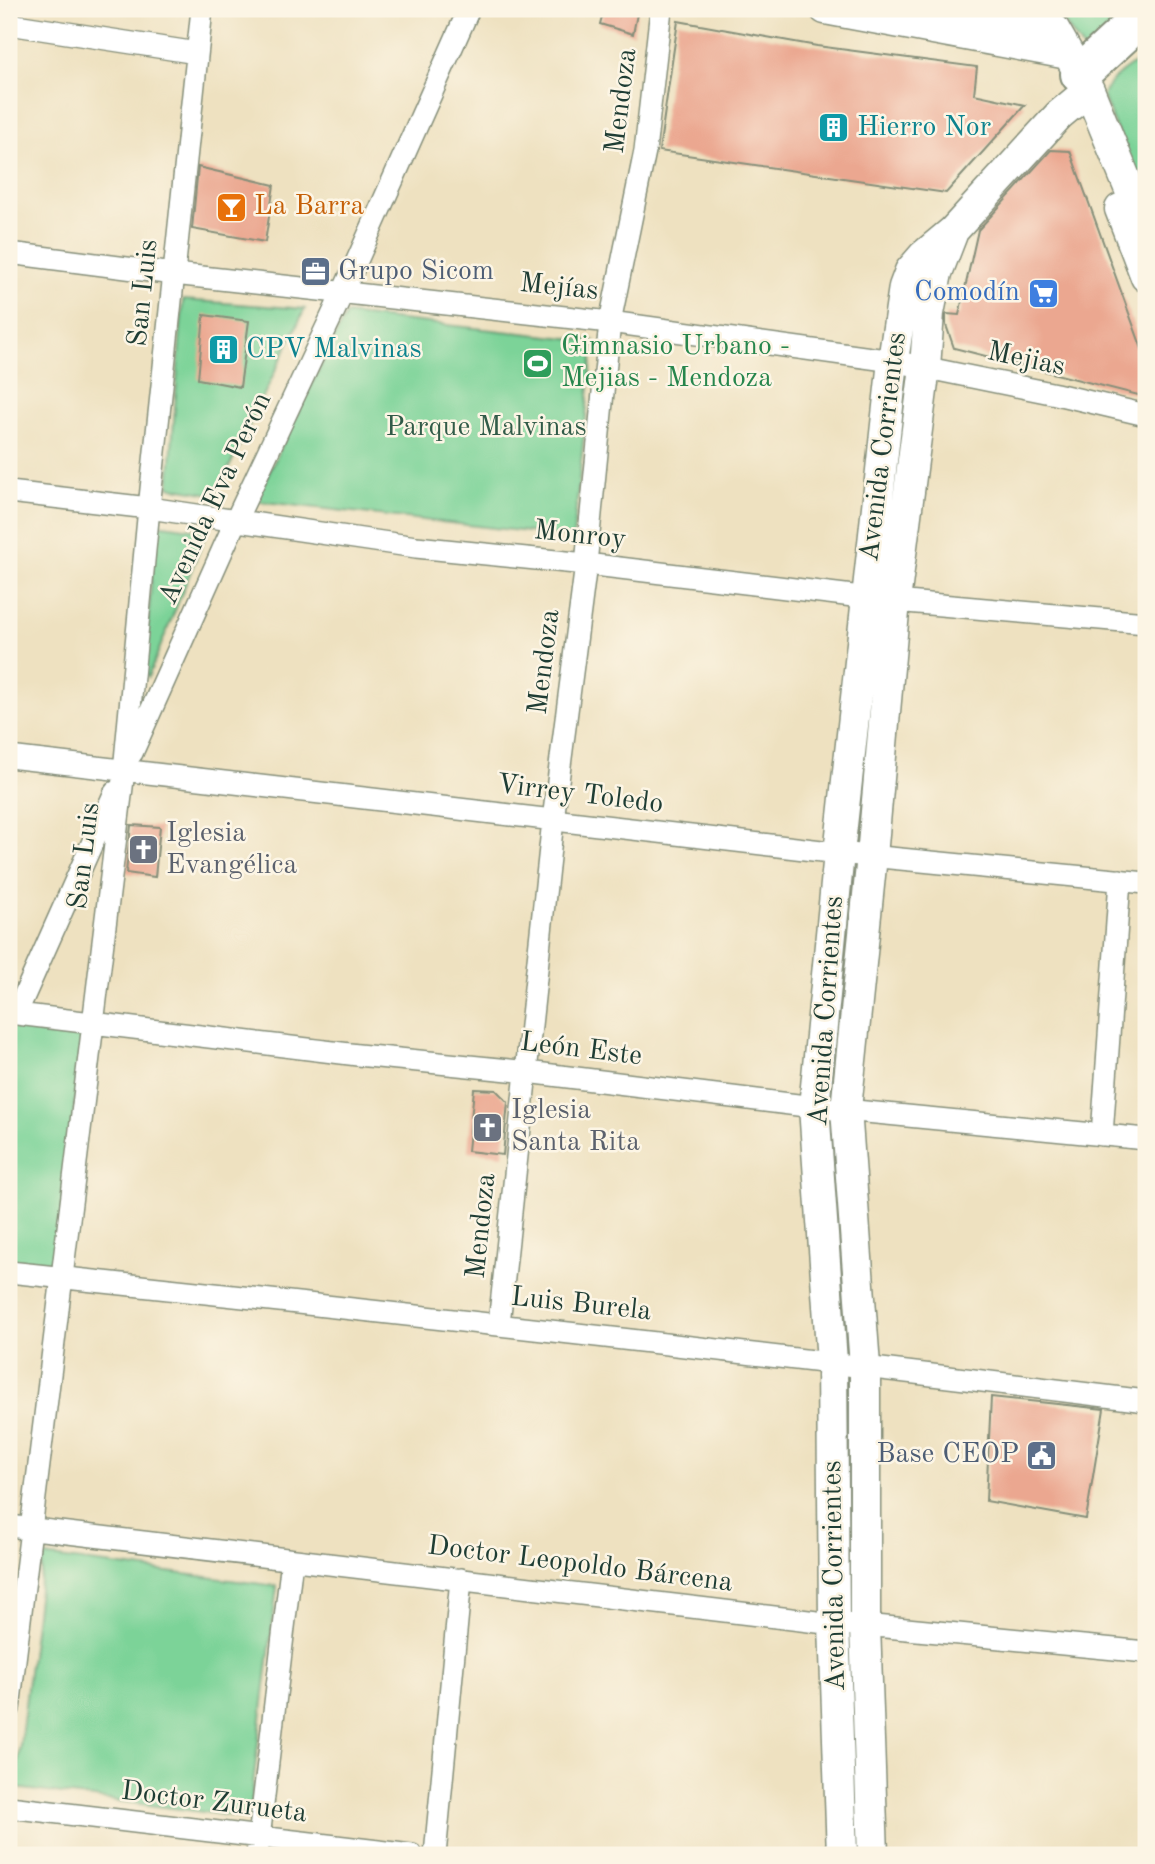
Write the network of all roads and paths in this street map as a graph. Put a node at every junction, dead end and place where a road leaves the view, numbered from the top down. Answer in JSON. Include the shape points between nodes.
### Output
{"nodes":[{"id":1,"x":202,"y":9,"type":"edge"},
{"id":2,"x":469,"y":9,"type":"edge"},
{"id":3,"x":661,"y":9,"type":"edge"},
{"id":4,"x":825,"y":9,"type":"edge"},
{"id":5,"x":948,"y":9,"type":"edge"},
{"id":6,"x":1146,"y":9,"type":"edge"},
{"id":7,"x":9,"y":24,"type":"edge"},
{"id":8,"x":1146,"y":37,"type":"edge"},
{"id":9,"x":197,"y":53,"type":"junction"},
{"id":10,"x":1068,"y":69,"type":"edge"},
{"id":11,"x":1146,"y":229,"type":"edge"},
{"id":12,"x":953,"y":231,"type":"junction"},
{"id":13,"x":9,"y":253,"type":"edge"},
{"id":14,"x":174,"y":274,"type":"junction"},
{"id":15,"x":1146,"y":278,"type":"edge"},
{"id":16,"x":343,"y":292,"type":"junction"},
{"id":17,"x":610,"y":322,"type":"junction"},
{"id":18,"x":893,"y":361,"type":"junction"},
{"id":19,"x":925,"y":367,"type":"junction"},
{"id":20,"x":1146,"y":415,"type":"edge"},
{"id":21,"x":9,"y":492,"type":"edge"},
{"id":22,"x":149,"y":508,"type":"junction"},
{"id":23,"x":236,"y":520,"type":"junction"},
{"id":24,"x":586,"y":564,"type":"junction"},
{"id":25,"x":881,"y":599,"type":"junction"},
{"id":26,"x":1146,"y":624,"type":"edge"},
{"id":27,"x":9,"y":757,"type":"edge"},
{"id":28,"x":124,"y":771,"type":"junction"},
{"id":29,"x":553,"y":820,"type":"junction"},
{"id":30,"x":839,"y":853,"type":"junction"},
{"id":31,"x":872,"y":856,"type":"junction"},
{"id":32,"x":1120,"y":880,"type":"junction"},
{"id":33,"x":1146,"y":883,"type":"edge"},
{"id":34,"x":12,"y":1013,"type":"edge"},
{"id":35,"x":93,"y":1023,"type":"junction"},
{"id":36,"x":526,"y":1072,"type":"junction"},
{"id":37,"x":814,"y":1107,"type":"junction"},
{"id":38,"x":846,"y":1109,"type":"junction"},
{"id":39,"x":1102,"y":1135,"type":"junction"},
{"id":40,"x":1146,"y":1139,"type":"edge"},
{"id":41,"x":9,"y":1272,"type":"edge"},
{"id":42,"x":62,"y":1278,"type":"junction"},
{"id":43,"x":499,"y":1324,"type":"junction"},
{"id":44,"x":832,"y":1362,"type":"junction"},
{"id":45,"x":865,"y":1366,"type":"junction"},
{"id":46,"x":1146,"y":1401,"type":"edge"},
{"id":47,"x":9,"y":1526,"type":"edge"},
{"id":48,"x":31,"y":1529,"type":"junction"},
{"id":49,"x":292,"y":1560,"type":"junction"},
{"id":50,"x":461,"y":1579,"type":"junction"},
{"id":51,"x":834,"y":1624,"type":"junction"},
{"id":52,"x":865,"y":1625,"type":"junction"},
{"id":53,"x":1146,"y":1652,"type":"edge"},
{"id":54,"x":9,"y":1709,"type":"edge"},
{"id":55,"x":9,"y":1807,"type":"edge"},
{"id":56,"x":258,"y":1846,"type":"edge"},
{"id":57,"x":412,"y":1855,"type":"edge"},
{"id":58,"x":435,"y":1855,"type":"edge"},
{"id":59,"x":842,"y":1855,"type":"edge"},
{"id":60,"x":873,"y":1855,"type":"edge"}],
"edges":[{"from":1,"to":9,"type":"street","name":"San Luis"},
{"from":2,"to":16,"type":"street","name":"Avenida Eva Perón"},
{"from":3,"to":17,"type":"street","name":"Mendoza","via":[[645,151]]},
{"from":4,"to":10,"type":"street"},
{"from":5,"to":10,"type":"street"},
{"from":6,"to":10,"type":"highway","via":[[1130,28]]},
{"from":7,"to":9,"type":"street"},
{"from":8,"to":10,"type":"highway"},
{"from":9,"to":14,"type":"street","name":"San Luis"},
{"from":10,"to":11,"type":"street"},
{"from":10,"to":12,"type":"street","name":"Avenida Corrientes"},
{"from":10,"to":15,"type":"street"},
{"from":12,"to":18,"type":"street","name":"Avenida Corrientes","via":[[910,271]]},
{"from":12,"to":19,"type":"street","name":"Avenida Corrientes","via":[[937,273]]},
{"from":13,"to":14,"type":"street","name":"Mejías"},
{"from":14,"to":16,"type":"street","name":"Mejías"},
{"from":14,"to":22,"type":"street","name":"San Luis"},
{"from":16,"to":17,"type":"street","name":"Mejías"},
{"from":16,"to":23,"type":"street","name":"Avenida Eva Perón"},
{"from":17,"to":18,"type":"street","name":"Mejías"},
{"from":17,"to":24,"type":"street","name":"Mendoza"},
{"from":18,"to":19,"type":"street","name":"Mejias"},
{"from":18,"to":25,"type":"street","name":"Avenida Corrientes"},
{"from":19,"to":20,"type":"street","name":"Mejias"},
{"from":19,"to":25,"type":"street","name":"Avenida Corrientes"},
{"from":21,"to":22,"type":"street","name":"Monroy"},
{"from":22,"to":23,"type":"street","name":"Monroy"},
{"from":22,"to":28,"type":"street","name":"San Luis"},
{"from":23,"to":24,"type":"street","name":"Monroy","via":[[416,547]]},
{"from":23,"to":28,"type":"street","name":"Avenida Eva Perón"},
{"from":24,"to":25,"type":"street","name":"Monroy"},
{"from":24,"to":29,"type":"street","name":"Mendoza"},
{"from":25,"to":26,"type":"street","name":"Monroy"},
{"from":25,"to":30,"type":"street","name":"Avenida Corrientes"},
{"from":25,"to":31,"type":"street","name":"Avenida Corrientes"},
{"from":27,"to":28,"type":"street","name":"Virrey Toledo"},
{"from":28,"to":29,"type":"street","name":"Virrey Toledo"},
{"from":28,"to":34,"type":"street","name":"Avenida Eva Perón"},
{"from":28,"to":35,"type":"street","name":"San Luis"},
{"from":29,"to":30,"type":"street","name":"Virrey Toledo"},
{"from":29,"to":36,"type":"street","name":"Mendoza"},
{"from":30,"to":31,"type":"street","name":"Virrey Toledo"},
{"from":30,"to":37,"type":"street","name":"Avenida Corrientes"},
{"from":31,"to":32,"type":"street","name":"Virrey Toledo"},
{"from":31,"to":38,"type":"street","name":"Avenida Corrientes"},
{"from":32,"to":33,"type":"street","name":"Virrey Toledo"},
{"from":32,"to":39,"type":"street"},
{"from":34,"to":35,"type":"street","name":"León Este"},
{"from":35,"to":36,"type":"street","name":"León Este"},
{"from":35,"to":42,"type":"street","name":"San Luis"},
{"from":36,"to":37,"type":"street","name":"León Este"},
{"from":36,"to":43,"type":"street","name":"Mendoza"},
{"from":37,"to":38,"type":"street","name":"León Este"},
{"from":37,"to":44,"type":"street","name":"Avenida Corrientes"},
{"from":38,"to":39,"type":"street","name":"León Este"},
{"from":38,"to":45,"type":"street","name":"Avenida Corrientes"},
{"from":39,"to":40,"type":"street","name":"León Este"},
{"from":41,"to":42,"type":"street","name":"Luis Burela"},
{"from":42,"to":43,"type":"street","name":"Luis Burela"},
{"from":42,"to":48,"type":"street","name":"San Luis"},
{"from":43,"to":44,"type":"street","name":"Luis Burela"},
{"from":44,"to":45,"type":"street","name":"Luis Burela"},
{"from":44,"to":51,"type":"street","name":"Avenida Corrientes"},
{"from":45,"to":46,"type":"street","name":"Luis Burela"},
{"from":45,"to":52,"type":"street","name":"Avenida Corrientes"},
{"from":47,"to":48,"type":"street","name":"Doctor Leopoldo Bárcena"},
{"from":48,"to":49,"type":"street","name":"Doctor Leopoldo Bárcena"},
{"from":48,"to":54,"type":"street","name":"San Luis"},
{"from":49,"to":50,"type":"street","name":"Doctor Leopoldo Bárcena"},
{"from":49,"to":56,"type":"street"},
{"from":50,"to":51,"type":"street","name":"Doctor Leopoldo Bárcena"},
{"from":50,"to":58,"type":"street"},
{"from":51,"to":52,"type":"street","name":"Doctor Leopoldo Bárcena"},
{"from":51,"to":59,"type":"street","name":"Avenida Corrientes"},
{"from":52,"to":53,"type":"street","name":"Doctor Leopoldo Bárcena"},
{"from":52,"to":60,"type":"street","name":"Avenida Corrientes"},
{"from":55,"to":56,"type":"street","name":"Doctor Zurueta"},
{"from":56,"to":57,"type":"street","name":"Doctor Zurueta"}]}
